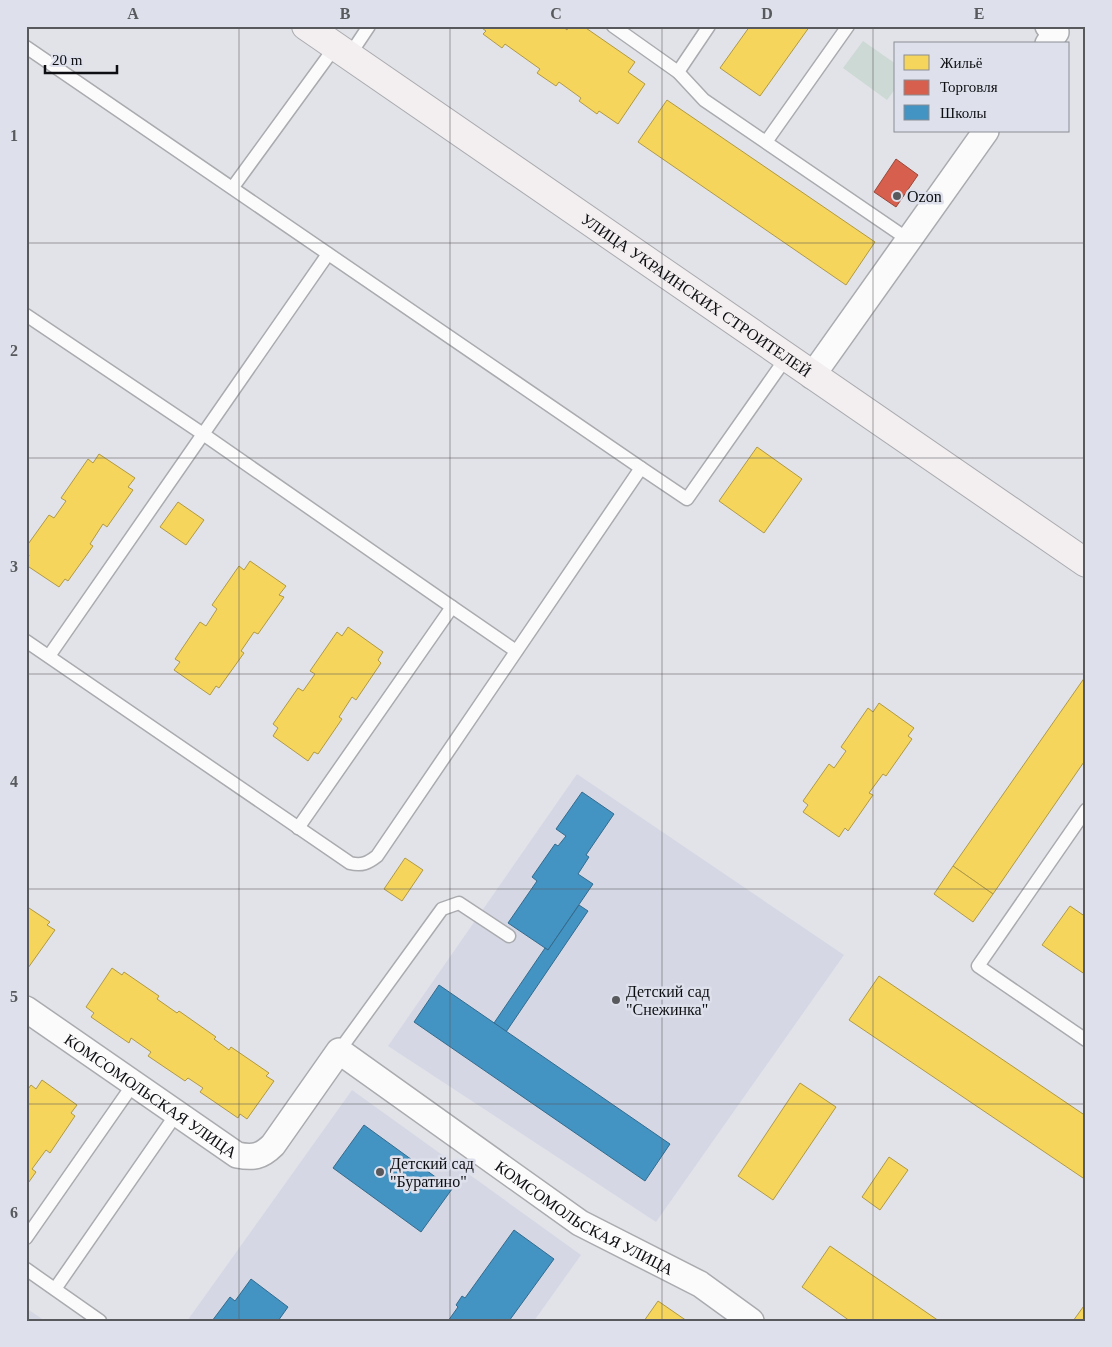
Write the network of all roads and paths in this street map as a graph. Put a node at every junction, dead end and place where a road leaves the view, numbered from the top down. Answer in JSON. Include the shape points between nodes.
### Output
{"nodes":[{"id":1,"x":306,"y":26,"type":"edge"},
{"id":2,"x":369,"y":26,"type":"edge"},
{"id":3,"x":612,"y":26,"type":"edge"},
{"id":4,"x":709,"y":26,"type":"edge"},
{"id":5,"x":848,"y":26,"type":"edge"},
{"id":6,"x":1048,"y":26,"type":"edge"},
{"id":7,"x":1049,"y":42,"type":"edge"},
{"id":8,"x":26,"y":47,"type":"edge"},
{"id":9,"x":342,"y":51,"type":"junction"},
{"id":10,"x":678,"y":72,"type":"junction"},
{"id":11,"x":985,"y":132,"type":"edge"},
{"id":12,"x":766,"y":142,"type":"junction"},
{"id":13,"x":233,"y":187,"type":"junction"},
{"id":14,"x":909,"y":240,"type":"junction"},
{"id":15,"x":328,"y":254,"type":"junction"},
{"id":16,"x":26,"y":315,"type":"edge"},
{"id":17,"x":786,"y":358,"type":"junction"},
{"id":18,"x":812,"y":376,"type":"junction"},
{"id":19,"x":203,"y":434,"type":"junction"},
{"id":20,"x":641,"y":468,"type":"junction"},
{"id":21,"x":1086,"y":563,"type":"edge"},
{"id":22,"x":452,"y":607,"type":"junction"},
{"id":23,"x":26,"y":641,"type":"edge"},
{"id":24,"x":516,"y":652,"type":"junction"},
{"id":25,"x":49,"y":656,"type":"junction"},
{"id":26,"x":1086,"y":810,"type":"edge"},
{"id":27,"x":298,"y":828,"type":"junction"},
{"id":28,"x":509,"y":936,"type":"dead end"},
{"id":29,"x":26,"y":1009,"type":"edge"},
{"id":30,"x":1086,"y":1040,"type":"edge"},
{"id":31,"x":340,"y":1051,"type":"junction"},
{"id":32,"x":134,"y":1082,"type":"junction"},
{"id":33,"x":177,"y":1113,"type":"junction"},
{"id":34,"x":26,"y":1238,"type":"edge"},
{"id":35,"x":26,"y":1269,"type":"edge"},
{"id":36,"x":54,"y":1288,"type":"junction"},
{"id":37,"x":100,"y":1321,"type":"edge"},
{"id":38,"x":752,"y":1321,"type":"edge"}],
"edges":[{"from":1,"to":9,"type":"street","name":"УЛИЦА УКРАИНСКИХ СТРОИТЕЛЕЙ"},
{"from":2,"to":9,"type":"lane"},
{"from":3,"to":10,"type":"lane"},
{"from":4,"to":10,"type":"lane"},
{"from":5,"to":12,"type":"lane"},
{"from":6,"to":7,"type":"street","via":[[1056,32]]},
{"from":8,"to":13,"type":"lane"},
{"from":9,"to":13,"type":"lane"},
{"from":9,"to":17,"type":"street","name":"УЛИЦА УКРАИНСКИХ СТРОИТЕЛЕЙ"},
{"from":10,"to":12,"type":"lane","via":[[704,100]]},
{"from":11,"to":14,"type":"street"},
{"from":12,"to":14,"type":"lane"},
{"from":13,"to":15,"type":"lane"},
{"from":14,"to":18,"type":"street"},
{"from":15,"to":19,"type":"lane"},
{"from":15,"to":20,"type":"lane"},
{"from":16,"to":19,"type":"lane"},
{"from":17,"to":18,"type":"street","name":"УЛИЦА УКРАИНСКИХ СТРОИТЕЛЕЙ"},
{"from":17,"to":20,"type":"lane","via":[[687,500]]},
{"from":18,"to":21,"type":"street","name":"УЛИЦА УКРАИНСКИХ СТРОИТЕЛЕЙ"},
{"from":19,"to":22,"type":"lane"},
{"from":19,"to":25,"type":"lane"},
{"from":20,"to":24,"type":"lane"},
{"from":22,"to":24,"type":"lane"},
{"from":22,"to":27,"type":"lane"},
{"from":23,"to":25,"type":"lane"},
{"from":24,"to":27,"type":"lane","via":[[377,856],[368,863],[350,863]]},
{"from":25,"to":27,"type":"lane"},
{"from":26,"to":30,"type":"lane","via":[[978,966]]},
{"from":28,"to":31,"type":"lane","via":[[459,903],[442,910]]},
{"from":29,"to":32,"type":"street","name":"КОМСОМОЛЬСКАЯ УЛИЦА"},
{"from":31,"to":33,"type":"street","name":"КОМСОМОЛЬСКАЯ УЛИЦА","via":[[264,1154],[252,1158],[237,1156]]},
{"from":31,"to":38,"type":"street","name":"КОМСОМОЛЬСКАЯ УЛИЦА","via":[[580,1223],[700,1284]]},
{"from":32,"to":33,"type":"street","name":"КОМСОМОЛЬСКАЯ УЛИЦА"},
{"from":32,"to":34,"type":"lane"},
{"from":33,"to":36,"type":"lane"},
{"from":35,"to":36,"type":"lane"},
{"from":36,"to":37,"type":"lane"}]}
